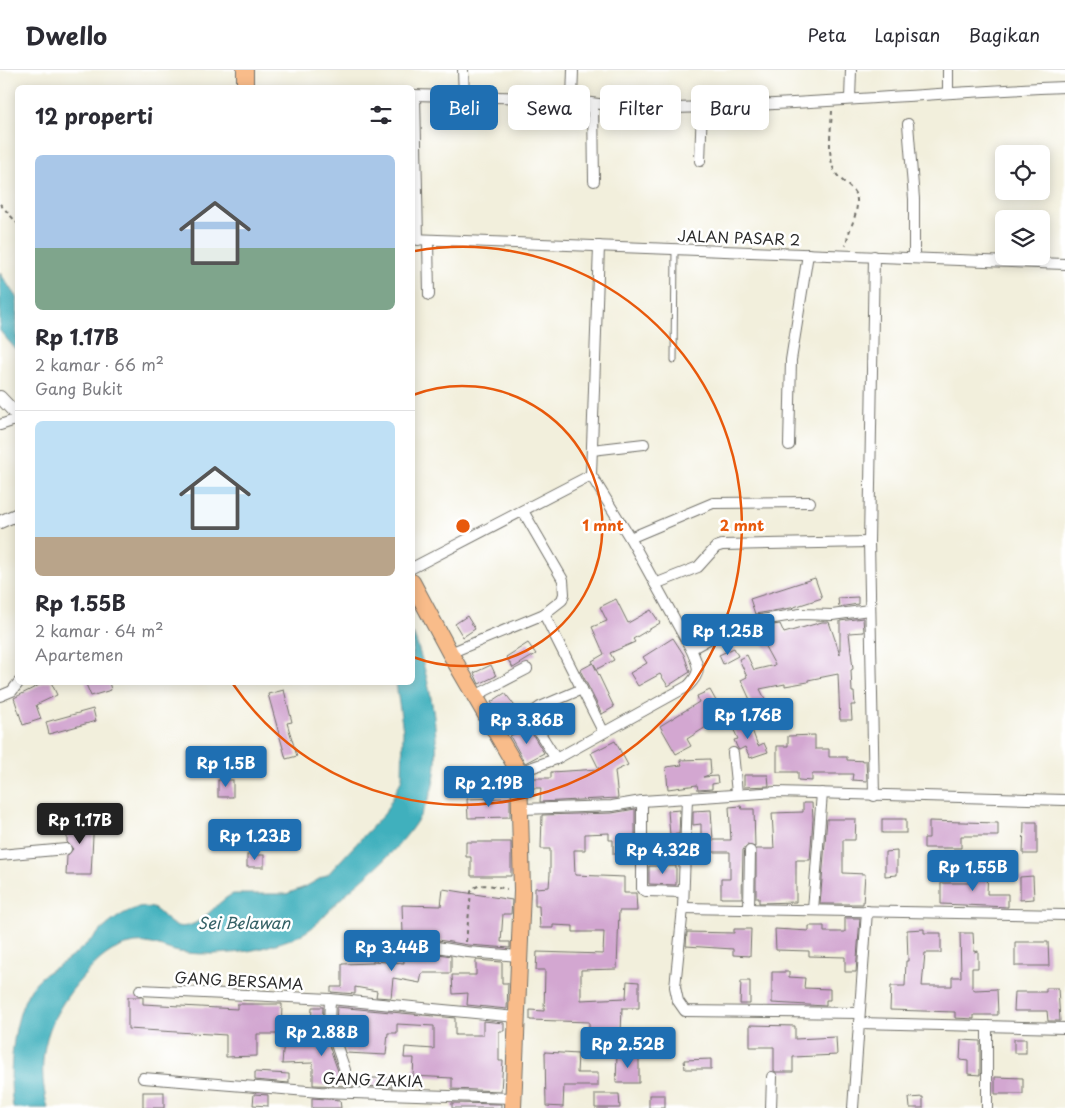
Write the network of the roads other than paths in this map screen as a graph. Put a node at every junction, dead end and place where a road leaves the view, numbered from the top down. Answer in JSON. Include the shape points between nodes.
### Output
{"nodes":[{"id":1,"x":245,"y":70,"type":"edge"},
{"id":2,"x":463,"y":70,"type":"edge"},
{"id":3,"x":573,"y":70,"type":"edge"},
{"id":4,"x":851,"y":70,"type":"edge"},
{"id":5,"x":948,"y":70,"type":"edge"},
{"id":6,"x":245,"y":85,"type":"edge"},
{"id":7,"x":464,"y":85,"type":"edge"},
{"id":8,"x":572,"y":85,"type":"edge"},
{"id":9,"x":1065,"y":87,"type":"edge"},
{"id":10,"x":948,"y":92,"type":"junction"},
{"id":11,"x":415,"y":95,"type":"edge"},
{"id":12,"x":430,"y":95,"type":"edge"},
{"id":13,"x":850,"y":99,"type":"junction"},
{"id":14,"x":590,"y":103,"type":"edge"},
{"id":15,"x":594,"y":104,"type":"junction"},
{"id":16,"x":769,"y":104,"type":"edge"},
{"id":17,"x":691,"y":107,"type":"edge"},
{"id":18,"x":415,"y":119,"type":"edge"},
{"id":19,"x":908,"y":124,"type":"dead end"},
{"id":20,"x":701,"y":130,"type":"edge"},
{"id":21,"x":700,"y":162,"type":"dead end"},
{"id":22,"x":594,"y":181,"type":"dead end"},
{"id":23,"x":420,"y":240,"type":"edge"},
{"id":24,"x":598,"y":246,"type":"junction"},
{"id":25,"x":675,"y":249,"type":"junction"},
{"id":26,"x":808,"y":254,"type":"junction"},
{"id":27,"x":874,"y":256,"type":"junction"},
{"id":28,"x":914,"y":258,"type":"junction"},
{"id":29,"x":1065,"y":264,"type":"edge"},
{"id":30,"x":429,"y":294,"type":"dead end"},
{"id":31,"x":674,"y":360,"type":"dead end"},
{"id":32,"x":0,"y":397,"type":"edge"},
{"id":33,"x":15,"y":414,"type":"edge"},
{"id":34,"x":15,"y":418,"type":"edge"},
{"id":35,"x":0,"y":425,"type":"edge"},
{"id":36,"x":644,"y":444,"type":"dead end"},
{"id":37,"x":788,"y":445,"type":"dead end"},
{"id":38,"x":592,"y":450,"type":"junction"},
{"id":39,"x":591,"y":475,"type":"junction"},
{"id":40,"x":810,"y":502,"type":"dead end"},
{"id":41,"x":523,"y":511,"type":"junction"},
{"id":42,"x":15,"y":515,"type":"edge"},
{"id":43,"x":0,"y":522,"type":"edge"},
{"id":44,"x":630,"y":538,"type":"junction"},
{"id":45,"x":869,"y":542,"type":"junction"},
{"id":46,"x":415,"y":566,"type":"edge"},
{"id":47,"x":655,"y":584,"type":"junction"},
{"id":48,"x":415,"y":588,"type":"edge"},
{"id":49,"x":869,"y":610,"type":"junction"},
{"id":50,"x":544,"y":614,"type":"junction"},
{"id":51,"x":690,"y":649,"type":"junction"},
{"id":52,"x":450,"y":653,"type":"junction"},
{"id":53,"x":527,"y":669,"type":"dead end"},
{"id":54,"x":17,"y":685,"type":"edge"},
{"id":55,"x":582,"y":689,"type":"junction"},
{"id":56,"x":0,"y":696,"type":"edge"},
{"id":57,"x":475,"y":696,"type":"junction"},
{"id":58,"x":603,"y":731,"type":"junction"},
{"id":59,"x":733,"y":752,"type":"dead end"},
{"id":60,"x":556,"y":758,"type":"junction"},
{"id":61,"x":519,"y":772,"type":"junction"},
{"id":62,"x":737,"y":793,"type":"junction"},
{"id":63,"x":822,"y":793,"type":"junction"},
{"id":64,"x":874,"y":796,"type":"junction"},
{"id":65,"x":687,"y":798,"type":"junction"},
{"id":66,"x":1065,"y":800,"type":"edge"},
{"id":67,"x":642,"y":801,"type":"junction"},
{"id":68,"x":522,"y":808,"type":"junction"},
{"id":69,"x":66,"y":849,"type":"dead end"},
{"id":70,"x":750,"y":851,"type":"dead end"},
{"id":71,"x":0,"y":855,"type":"edge"},
{"id":72,"x":683,"y":892,"type":"junction"},
{"id":73,"x":683,"y":908,"type":"junction"},
{"id":74,"x":749,"y":909,"type":"junction"},
{"id":75,"x":813,"y":910,"type":"junction"},
{"id":76,"x":866,"y":911,"type":"junction"},
{"id":77,"x":1065,"y":915,"type":"edge"},
{"id":78,"x":382,"y":938,"type":"dead end"},
{"id":79,"x":520,"y":956,"type":"junction"},
{"id":80,"x":140,"y":990,"type":"dead end"},
{"id":81,"x":330,"y":999,"type":"junction"},
{"id":82,"x":517,"y":1017,"type":"junction"},
{"id":83,"x":859,"y":1018,"type":"junction"},
{"id":84,"x":988,"y":1026,"type":"junction"},
{"id":85,"x":1065,"y":1028,"type":"edge"},
{"id":86,"x":345,"y":1070,"type":"dead end"},
{"id":87,"x":772,"y":1077,"type":"dead end"},
{"id":88,"x":143,"y":1078,"type":"dead end"},
{"id":89,"x":513,"y":1103,"type":"edge"},
{"id":90,"x":771,"y":1108,"type":"edge"},
{"id":91,"x":853,"y":1108,"type":"edge"},
{"id":92,"x":986,"y":1108,"type":"edge"}],
"edges":[{"from":1,"to":6,"type":"main road"},
{"from":2,"to":7,"type":"street"},
{"from":3,"to":8,"type":"street"},
{"from":4,"to":13,"type":"street"},
{"from":5,"to":10,"type":"street"},
{"from":9,"to":10,"type":"street"},
{"from":10,"to":13,"type":"street"},
{"from":11,"to":12,"type":"street"},
{"from":13,"to":16,"type":"street"},
{"from":14,"to":15,"type":"street"},
{"from":15,"to":17,"type":"street"},
{"from":15,"to":22,"type":"street"},
{"from":18,"to":23,"type":"street"},
{"from":19,"to":28,"type":"street","via":[[914,199]]},
{"from":20,"to":21,"type":"street"},
{"from":23,"to":24,"type":"street","name":"JALAN PASAR 2"},
{"from":23,"to":30,"type":"street"},
{"from":24,"to":25,"type":"street","name":"JALAN PASAR 2"},
{"from":24,"to":38,"type":"street"},
{"from":25,"to":26,"type":"street","name":"JALAN PASAR 2"},
{"from":25,"to":31,"type":"lane"},
{"from":26,"to":27,"type":"street","name":"JALAN PASAR 2"},
{"from":26,"to":37,"type":"street","via":[[791,360]]},
{"from":27,"to":28,"type":"street","name":"JALAN PASAR 2"},
{"from":27,"to":45,"type":"street"},
{"from":28,"to":29,"type":"street","name":"JALAN PASAR 2"},
{"from":32,"to":33,"type":"street"},
{"from":34,"to":35,"type":"street"},
{"from":36,"to":38,"type":"street"},
{"from":38,"to":39,"type":"street"},
{"from":39,"to":41,"type":"street"},
{"from":39,"to":44,"type":"street"},
{"from":40,"to":44,"type":"street","via":[[713,503]]},
{"from":41,"to":46,"type":"street"},
{"from":41,"to":50,"type":"street","via":[[563,580],[562,600]]},
{"from":42,"to":43,"type":"street"},
{"from":44,"to":47,"type":"street"},
{"from":45,"to":47,"type":"street","via":[[722,545],[716,547],[698,567]]},
{"from":45,"to":49,"type":"street"},
{"from":47,"to":51,"type":"street"},
{"from":48,"to":52,"type":"main road"},
{"from":49,"to":51,"type":"street","via":[[832,615],[800,614],[736,624]]},
{"from":49,"to":64,"type":"street"},
{"from":50,"to":52,"type":"street"},
{"from":50,"to":55,"type":"street"},
{"from":51,"to":58,"type":"street","via":[[698,673],[688,686]]},
{"from":52,"to":57,"type":"main road"},
{"from":53,"to":57,"type":"street"},
{"from":54,"to":56,"type":"street"},
{"from":55,"to":58,"type":"street"},
{"from":55,"to":60,"type":"street","via":[[532,712],[531,719]]},
{"from":57,"to":61,"type":"main road"},
{"from":58,"to":60,"type":"street"},
{"from":59,"to":62,"type":"street"},
{"from":60,"to":61,"type":"street"},
{"from":61,"to":68,"type":"main road"},
{"from":62,"to":63,"type":"street"},
{"from":62,"to":65,"type":"street"},
{"from":63,"to":64,"type":"street"},
{"from":63,"to":75,"type":"street"},
{"from":64,"to":66,"type":"street"},
{"from":65,"to":67,"type":"street"},
{"from":65,"to":72,"type":"street"},
{"from":67,"to":68,"type":"street","via":[[612,806]]},
{"from":67,"to":72,"type":"street","via":[[642,888],[646,891]]},
{"from":68,"to":79,"type":"main road"},
{"from":69,"to":71,"type":"street"},
{"from":70,"to":74,"type":"street"},
{"from":72,"to":73,"type":"street"},
{"from":73,"to":74,"type":"street"},
{"from":73,"to":83,"type":"street","via":[[675,987],[678,1001],[685,1011]]},
{"from":74,"to":75,"type":"street"},
{"from":75,"to":76,"type":"street"},
{"from":76,"to":77,"type":"street"},
{"from":76,"to":83,"type":"street"},
{"from":78,"to":79,"type":"street","via":[[465,952]]},
{"from":79,"to":82,"type":"main road"},
{"from":80,"to":81,"type":"street","name":"GANG BERSAMA"},
{"from":81,"to":82,"type":"street","name":"GANG BERSAMA"},
{"from":81,"to":86,"type":"street","via":[[329,1024]]},
{"from":82,"to":89,"type":"main road"},
{"from":83,"to":84,"type":"street"},
{"from":83,"to":91,"type":"street"},
{"from":84,"to":85,"type":"street"},
{"from":84,"to":92,"type":"street"},
{"from":87,"to":90,"type":"street"},
{"from":88,"to":89,"type":"street","name":"GANG ZAKIA"}]}
